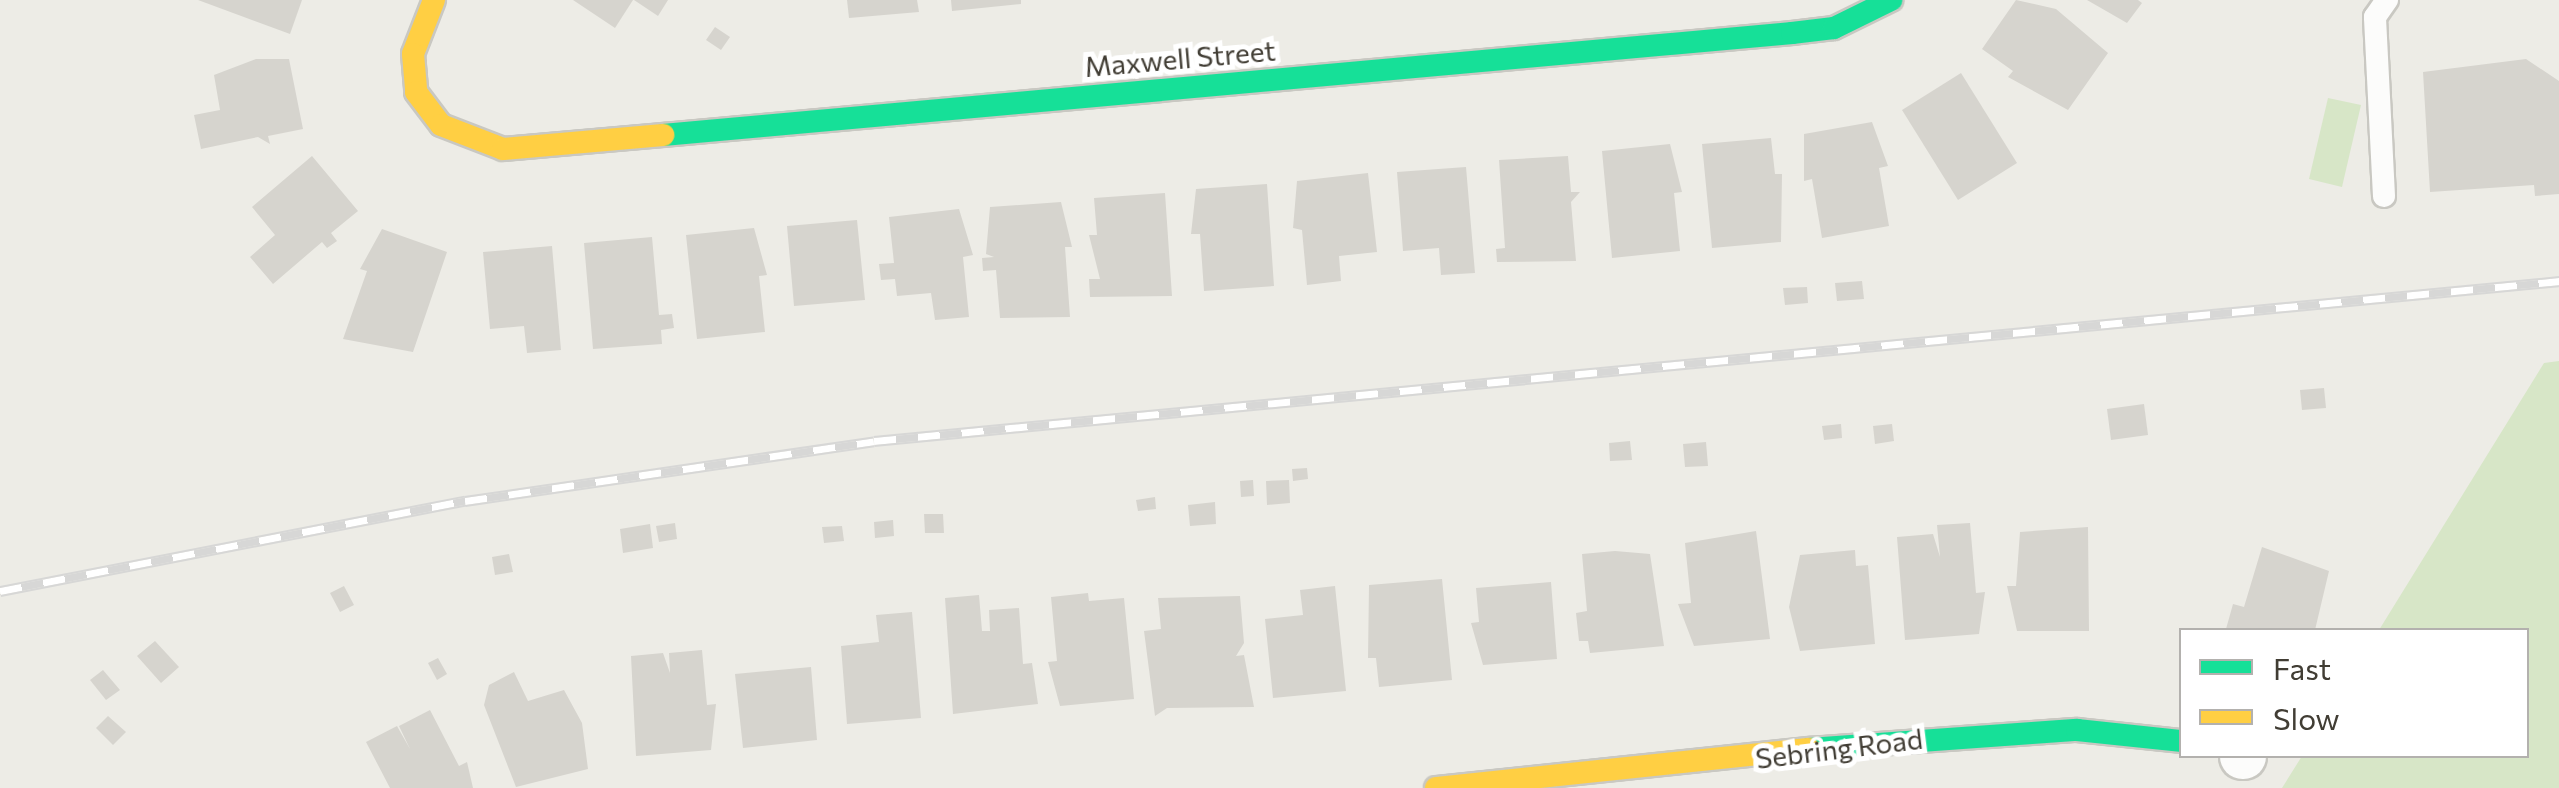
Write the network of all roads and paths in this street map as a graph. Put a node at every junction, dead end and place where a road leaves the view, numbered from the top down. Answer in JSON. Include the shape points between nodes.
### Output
{"nodes":[{"id":1,"x":434,"y":0,"type":"edge"},
{"id":2,"x":1891,"y":0,"type":"edge"},
{"id":3,"x":2387,"y":0,"type":"edge"},
{"id":4,"x":2384,"y":196,"type":"dead end"},
{"id":5,"x":2179,"y":741,"type":"edge"},
{"id":6,"x":1669,"y":778,"type":"edge"},
{"id":7,"x":1436,"y":788,"type":"edge"}],
"edges":[{"from":1,"to":2,"type":"street","name":"Maxwell Street","via":[[412,54],[416,92],[469,142],[503,149],[1792,33],[1834,28]]},
{"from":3,"to":4,"type":"lane","via":[[2375,17]]},
{"from":5,"to":6,"type":"street","name":"Sebring Road","via":[[2077,730],[1966,734]]},
{"from":6,"to":7,"type":"street","name":"Sebring Road"}]}
